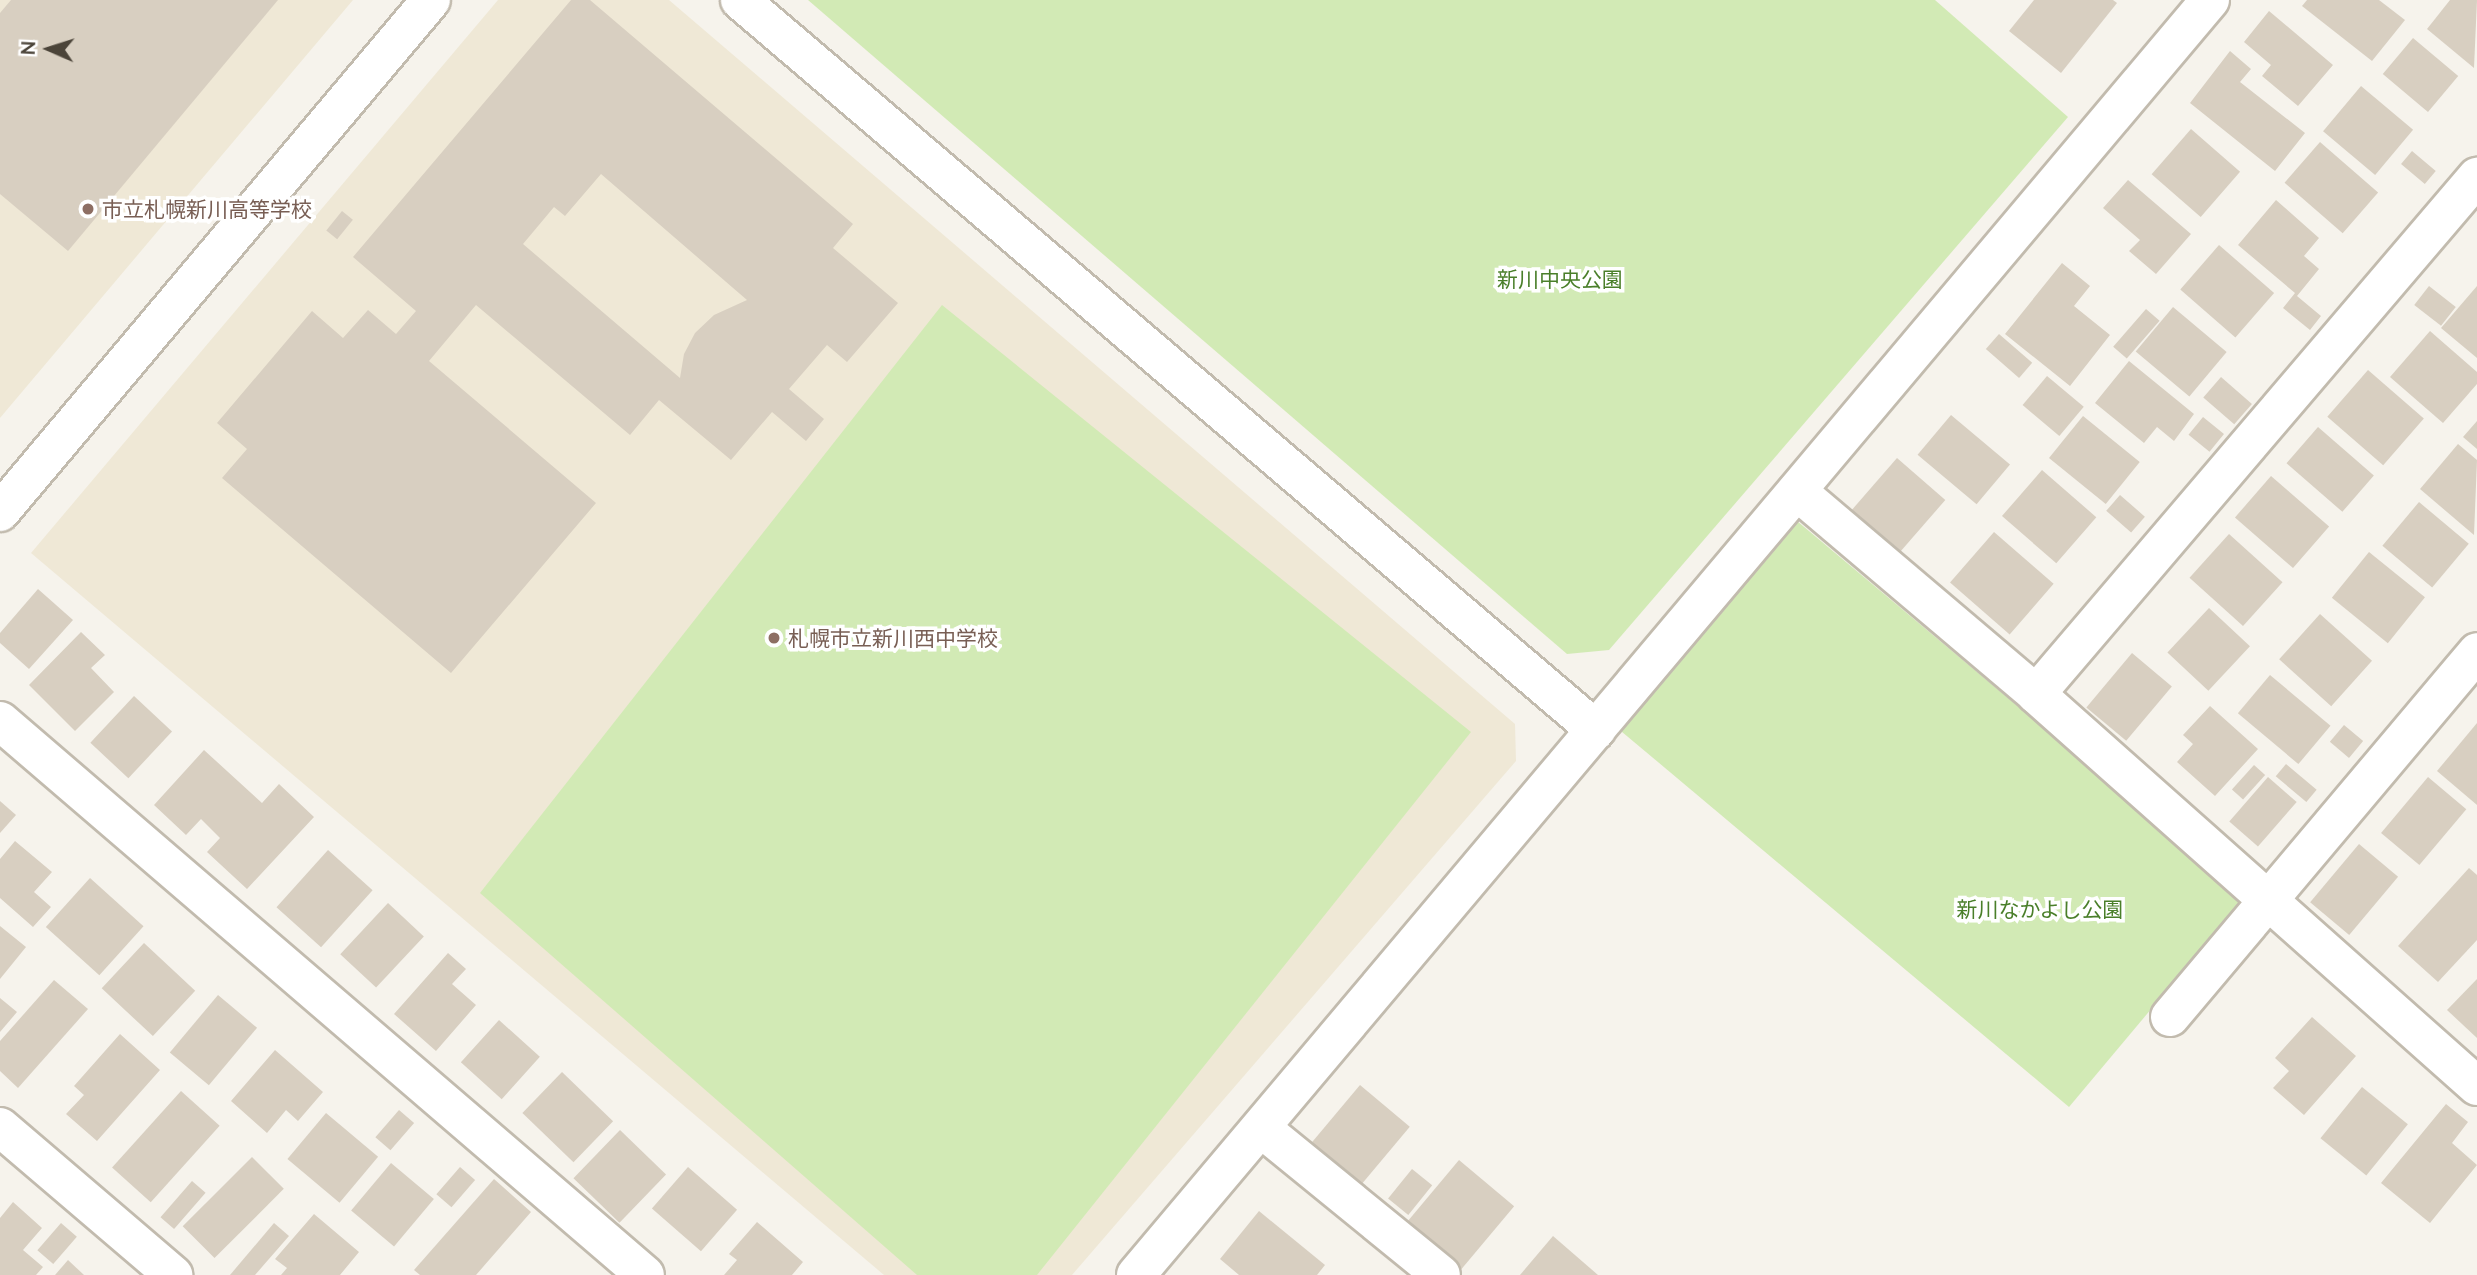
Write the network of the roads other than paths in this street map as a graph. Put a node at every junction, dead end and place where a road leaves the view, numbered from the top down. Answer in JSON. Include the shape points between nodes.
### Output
{"nodes":[{"id":1,"x":431,"y":0,"type":"edge"},
{"id":2,"x":740,"y":0,"type":"edge"},
{"id":3,"x":2210,"y":0,"type":"edge"},
{"id":4,"x":2477,"y":177,"type":"edge"},
{"id":5,"x":1797,"y":491,"type":"junction"},
{"id":6,"x":0,"y":512,"type":"edge"},
{"id":7,"x":2475,"y":659,"type":"edge"},
{"id":8,"x":2036,"y":694,"type":"junction"},
{"id":9,"x":0,"y":722,"type":"edge"},
{"id":10,"x":1596,"y":730,"type":"junction"},
{"id":11,"x":2267,"y":902,"type":"junction"},
{"id":12,"x":2170,"y":1017,"type":"dead end"},
{"id":13,"x":2477,"y":1086,"type":"edge"},
{"id":14,"x":0,"y":1128,"type":"edge"},
{"id":15,"x":1261,"y":1128,"type":"junction"},
{"id":16,"x":173,"y":1275,"type":"edge"},
{"id":17,"x":645,"y":1275,"type":"edge"},
{"id":18,"x":1136,"y":1275,"type":"edge"},
{"id":19,"x":1441,"y":1275,"type":"edge"}],
"edges":[{"from":1,"to":6,"type":"street"},
{"from":2,"to":10,"type":"street"},
{"from":3,"to":5,"type":"street"},
{"from":4,"to":8,"type":"street"},
{"from":5,"to":8,"type":"street"},
{"from":5,"to":10,"type":"street"},
{"from":7,"to":11,"type":"street"},
{"from":8,"to":11,"type":"street"},
{"from":9,"to":17,"type":"street"},
{"from":10,"to":15,"type":"street"},
{"from":11,"to":12,"type":"street"},
{"from":11,"to":13,"type":"street"},
{"from":14,"to":16,"type":"street"},
{"from":15,"to":18,"type":"street"},
{"from":15,"to":19,"type":"street"}]}
